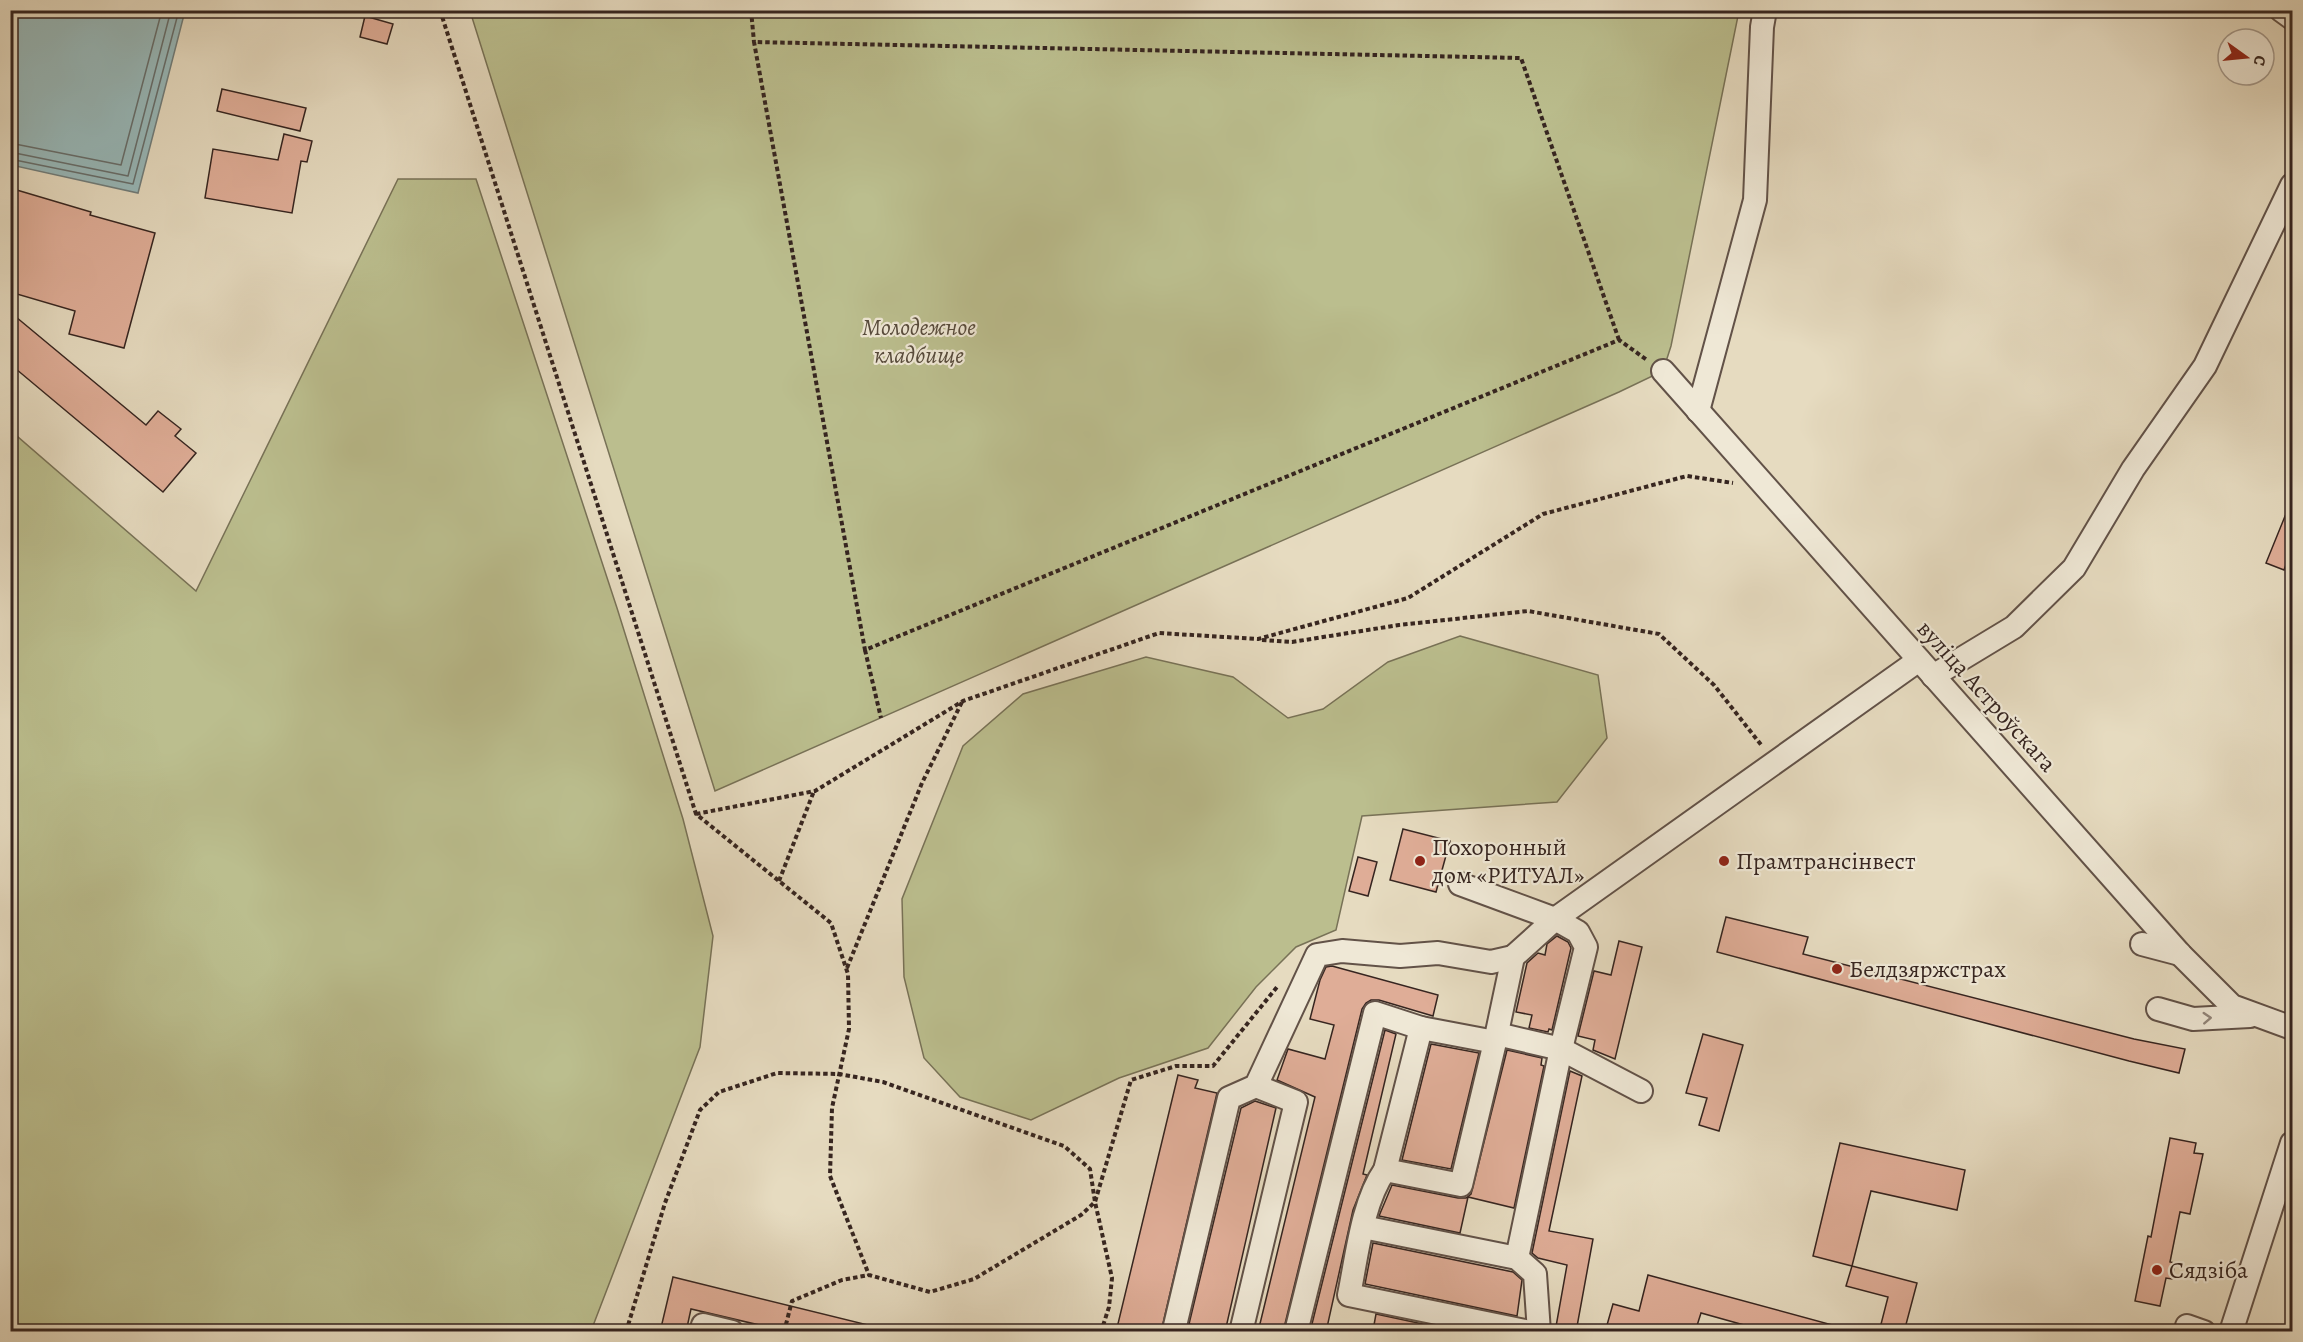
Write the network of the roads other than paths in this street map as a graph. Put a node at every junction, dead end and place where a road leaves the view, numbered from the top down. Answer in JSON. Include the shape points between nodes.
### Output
{"nodes":[{"id":1,"x":1765,"y":10,"type":"edge"},
{"id":2,"x":2281,"y":10,"type":"edge"},
{"id":3,"x":2292,"y":18,"type":"edge"},
{"id":4,"x":2292,"y":186,"type":"edge"},
{"id":5,"x":1662,"y":371,"type":"road end"},
{"id":6,"x":1698,"y":411,"type":"junction"},
{"id":7,"x":1926,"y":668,"type":"junction"},
{"id":8,"x":1460,"y":885,"type":"dead end"},
{"id":9,"x":1555,"y":919,"type":"junction"},
{"id":10,"x":2142,"y":944,"type":"dead end"},
{"id":11,"x":2180,"y":954,"type":"junction"},
{"id":12,"x":1513,"y":957,"type":"junction"},
{"id":13,"x":2158,"y":1009,"type":"dead end"},
{"id":14,"x":2258,"y":1016,"type":"junction"},
{"id":15,"x":1421,"y":1028,"type":"junction"},
{"id":16,"x":2292,"y":1029,"type":"edge"},
{"id":17,"x":1496,"y":1038,"type":"junction"},
{"id":18,"x":1561,"y":1049,"type":"junction"},
{"id":19,"x":1256,"y":1086,"type":"junction"},
{"id":20,"x":1641,"y":1091,"type":"dead end"},
{"id":21,"x":2292,"y":1143,"type":"edge"},
{"id":22,"x":1385,"y":1170,"type":"junction"},
{"id":23,"x":1363,"y":1227,"type":"junction"},
{"id":24,"x":1517,"y":1258,"type":"junction"},
{"id":25,"x":701,"y":1332,"type":"edge"},
{"id":26,"x":732,"y":1332,"type":"edge"},
{"id":27,"x":1179,"y":1332,"type":"edge"},
{"id":28,"x":1241,"y":1332,"type":"edge"},
{"id":29,"x":1296,"y":1332,"type":"edge"},
{"id":30,"x":1530,"y":1332,"type":"edge"},
{"id":31,"x":1539,"y":1332,"type":"edge"},
{"id":32,"x":2230,"y":1332,"type":"edge"}],
"edges":[{"from":1,"to":6,"type":"street","via":[[1755,200]]},
{"from":2,"to":3,"type":"street"},
{"from":4,"to":7,"type":"street","via":[[2205,366],[2133,469],[2074,568],[2014,627]]},
{"from":5,"to":6,"type":"street","name":"вуліца Астроўскага"},
{"from":6,"to":7,"type":"street","name":"вуліца Астроўскага"},
{"from":7,"to":9,"type":"street","via":[[1776,763]]},
{"from":7,"to":11,"type":"street","name":"вуліца Астроўскага"},
{"from":8,"to":9,"type":"street"},
{"from":9,"to":12,"type":"street"},
{"from":9,"to":18,"type":"street","via":[[1578,932],[1586,947]]},
{"from":10,"to":11,"type":"street"},
{"from":11,"to":14,"type":"street","name":"вуліца Астроўскага","via":[[2232,1006]]},
{"from":12,"to":17,"type":"street"},
{"from":12,"to":19,"type":"street","via":[[1491,962],[1438,953],[1401,956],[1342,951],[1317,955]]},
{"from":13,"to":14,"type":"street","one_way":true,"via":[[2193,1019]]},
{"from":14,"to":16,"type":"street","name":"вуліца Астроўскага"},
{"from":15,"to":17,"type":"street"},
{"from":15,"to":22,"type":"street"},
{"from":15,"to":29,"type":"street","via":[[1375,1013]]},
{"from":17,"to":18,"type":"street"},
{"from":17,"to":22,"type":"street","via":[[1461,1185]]},
{"from":18,"to":20,"type":"street"},
{"from":18,"to":24,"type":"street"},
{"from":19,"to":27,"type":"street","via":[[1228,1098],[1174,1330]]},
{"from":19,"to":28,"type":"street","via":[[1296,1102]]},
{"from":21,"to":32,"type":"street"},
{"from":22,"to":23,"type":"street","via":[[1376,1184]]},
{"from":23,"to":24,"type":"street"},
{"from":23,"to":30,"type":"street","via":[[1349,1295]]},
{"from":24,"to":31,"type":"street","via":[[1535,1274]]},
{"from":25,"to":26,"type":"street","via":[[703,1325]]}]}
